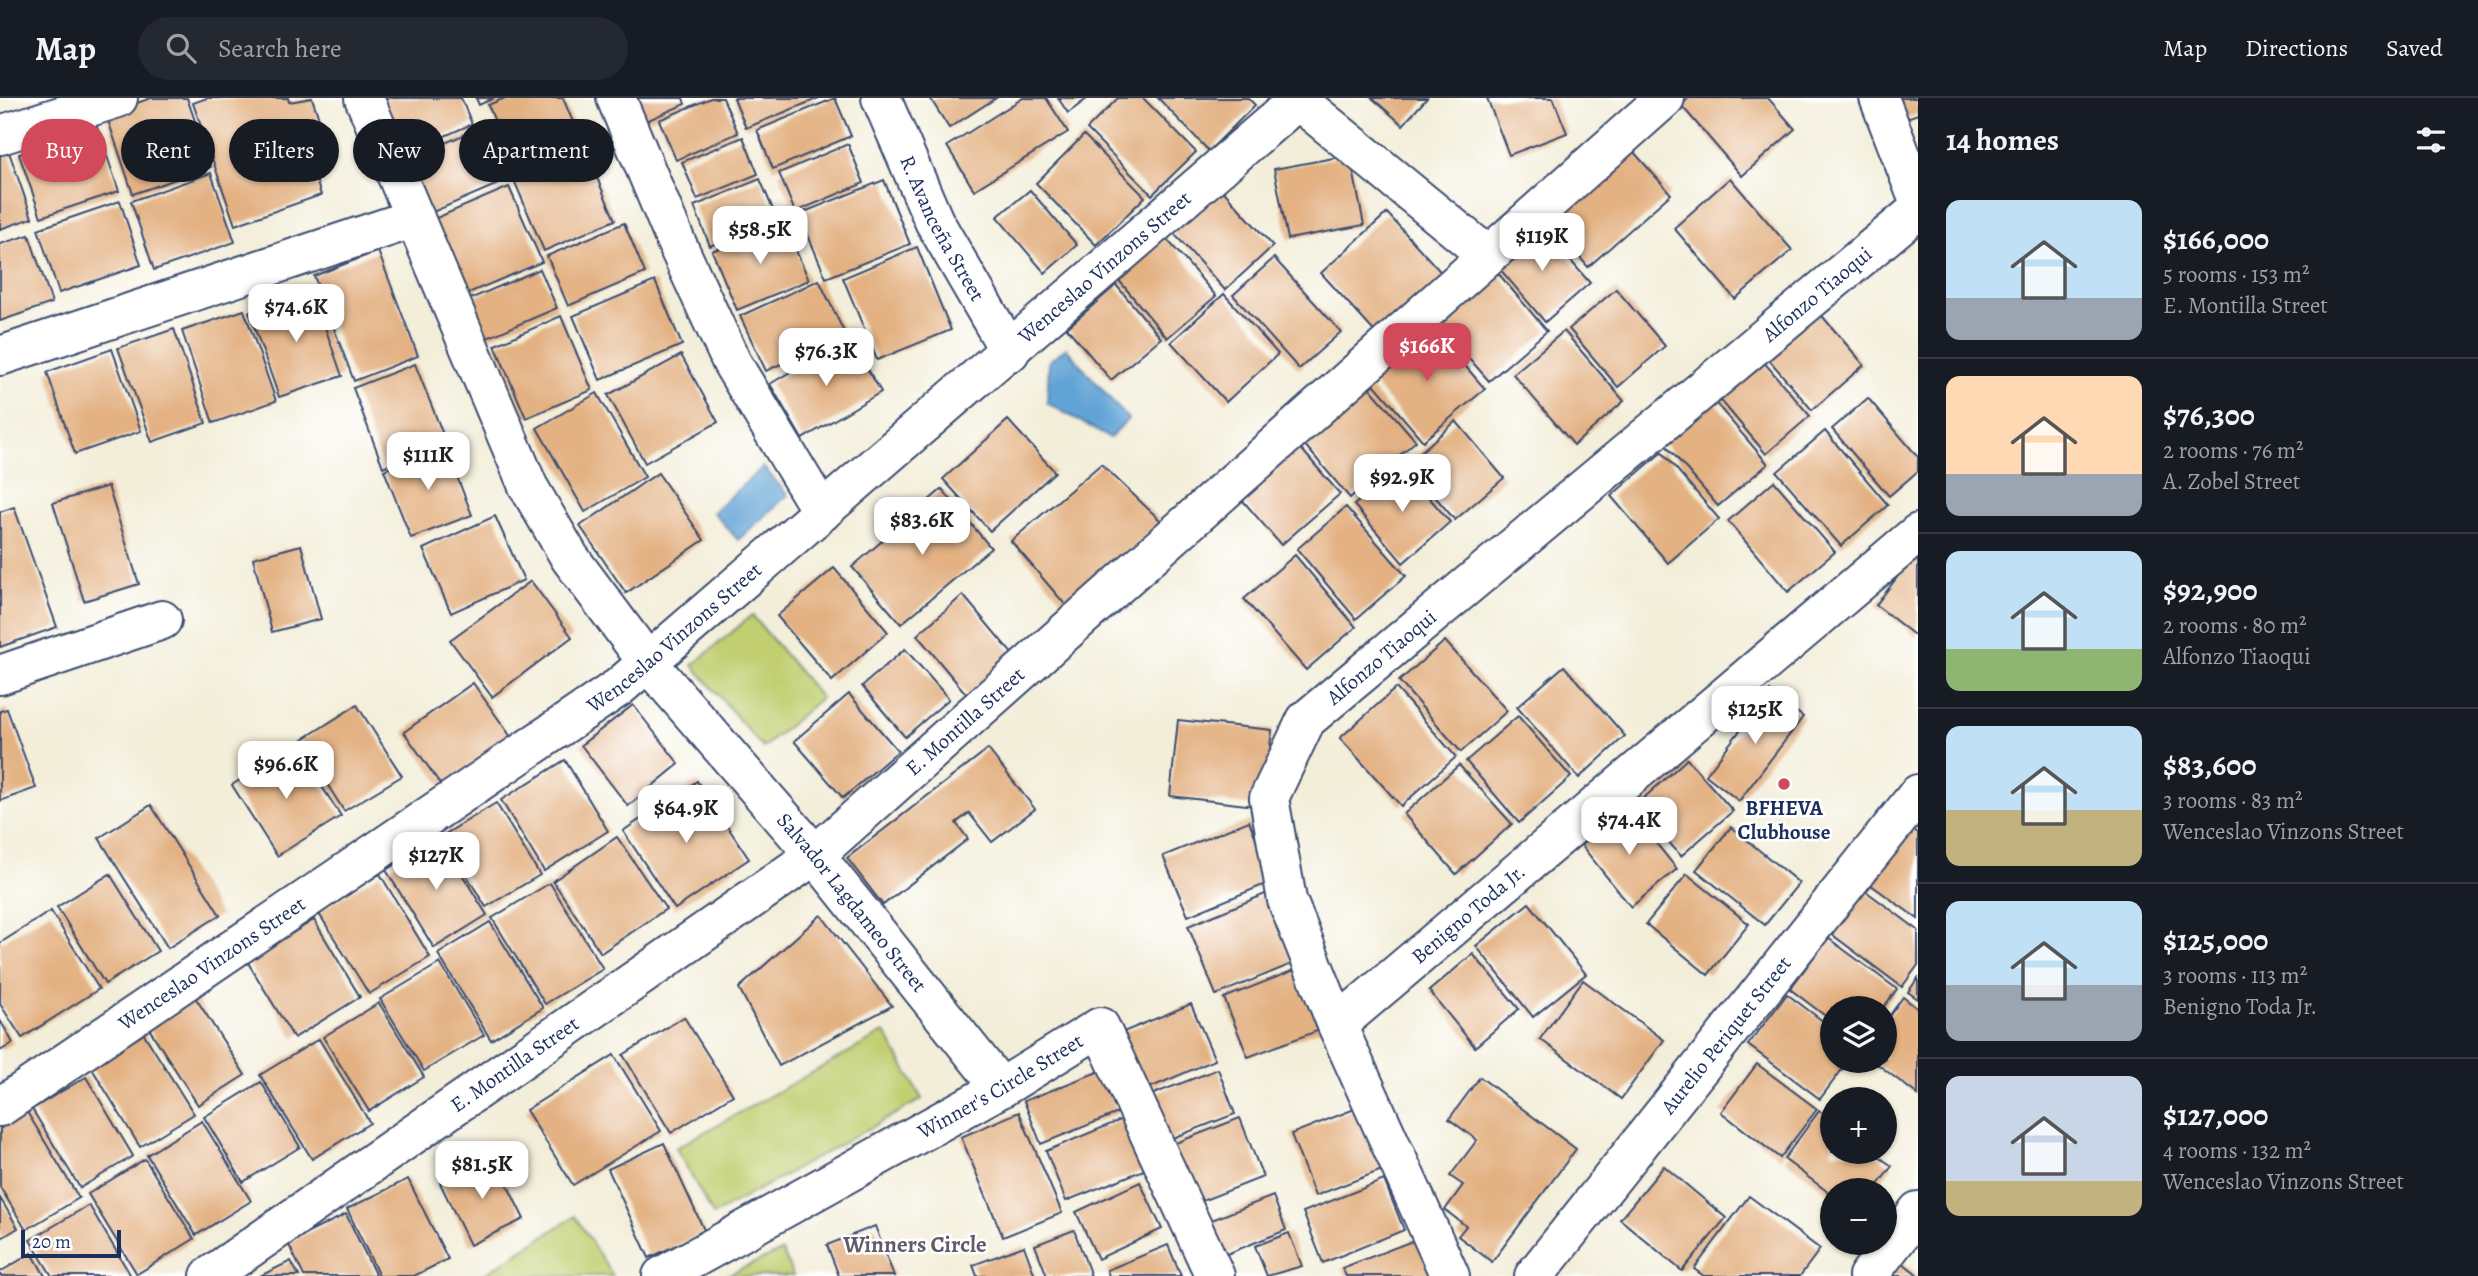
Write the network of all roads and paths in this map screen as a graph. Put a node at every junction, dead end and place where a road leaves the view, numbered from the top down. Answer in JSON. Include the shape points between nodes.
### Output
{"nodes":[{"id":1,"x":118,"y":98,"type":"edge"},
{"id":2,"x":364,"y":98,"type":"edge"},
{"id":3,"x":616,"y":98,"type":"edge"},
{"id":4,"x":881,"y":98,"type":"edge"},
{"id":5,"x":1665,"y":98,"type":"edge"},
{"id":6,"x":1879,"y":98,"type":"edge"},
{"id":7,"x":1297,"y":99,"type":"edge"},
{"id":8,"x":1627,"y":111,"type":"edge"},
{"id":9,"x":0,"y":135,"type":"edge"},
{"id":10,"x":1918,"y":199,"type":"edge"},
{"id":11,"x":1918,"y":210,"type":"edge"},
{"id":12,"x":415,"y":218,"type":"junction"},
{"id":13,"x":1487,"y":255,"type":"junction"},
{"id":14,"x":1010,"y":352,"type":"junction"},
{"id":15,"x":0,"y":356,"type":"edge"},
{"id":16,"x":822,"y":512,"type":"junction"},
{"id":17,"x":1918,"y":533,"type":"edge"},
{"id":18,"x":162,"y":620,"type":"dead end"},
{"id":19,"x":648,"y":663,"type":"junction"},
{"id":20,"x":0,"y":675,"type":"edge"},
{"id":21,"x":1918,"y":794,"type":"edge"},
{"id":22,"x":815,"y":855,"type":"junction"},
{"id":23,"x":1337,"y":1025,"type":"junction"},
{"id":24,"x":1001,"y":1088,"type":"junction"},
{"id":25,"x":0,"y":1108,"type":"edge"},
{"id":26,"x":1918,"y":1211,"type":"edge"},
{"id":27,"x":210,"y":1276,"type":"edge"},
{"id":28,"x":662,"y":1276,"type":"edge"},
{"id":29,"x":1215,"y":1276,"type":"edge"},
{"id":30,"x":1450,"y":1276,"type":"edge"},
{"id":31,"x":1534,"y":1276,"type":"edge"},
{"id":32,"x":1868,"y":1276,"type":"edge"}],
"edges":[{"from":1,"to":9,"type":"street"},
{"from":2,"to":12,"type":"street","name":"Salvador Lagdameo Street"},
{"from":3,"to":16,"type":"street","via":[[732,363]]},
{"from":4,"to":14,"type":"street","name":"R. Avanceña Street","via":[[934,220]]},
{"from":5,"to":8,"type":"street","name":"E. Montilla Street"},
{"from":6,"to":10,"type":"street"},
{"from":7,"to":13,"type":"street"},
{"from":7,"to":14,"type":"street","name":"Wenceslao Vinzons Street"},
{"from":8,"to":13,"type":"street","name":"E. Montilla Street"},
{"from":11,"to":23,"type":"street","name":"Alfonzo Tiaoqui","via":[[1306,720],[1269,798],[1286,900]]},
{"from":12,"to":15,"type":"street"},
{"from":12,"to":19,"type":"street","name":"Salvador Lagdameo Street","via":[[528,486],[569,558]]},
{"from":13,"to":22,"type":"street","name":"E. Montilla Street"},
{"from":14,"to":16,"type":"street","name":"Wenceslao Vinzons Street"},
{"from":16,"to":19,"type":"street","name":"Wenceslao Vinzons Street"},
{"from":17,"to":23,"type":"street","name":"Benigno Toda Jr."},
{"from":18,"to":20,"type":"street"},
{"from":19,"to":22,"type":"street","name":"Salvador Lagdameo Street"},
{"from":19,"to":25,"type":"street","name":"Wenceslao Vinzons Street","via":[[404,836]]},
{"from":21,"to":31,"type":"street","name":"Aurelio Periquet Street"},
{"from":22,"to":24,"type":"street","name":"Salvador Lagdameo Street"},
{"from":22,"to":27,"type":"street","name":"E. Montilla Street"},
{"from":23,"to":30,"type":"street","name":"Alfonzo Tiaoqui"},
{"from":24,"to":28,"type":"street","name":"Winner's Circle Street"},
{"from":24,"to":29,"type":"street","name":"Winner's Circle Street","via":[[1100,1027]]},
{"from":26,"to":32,"type":"street"}]}
